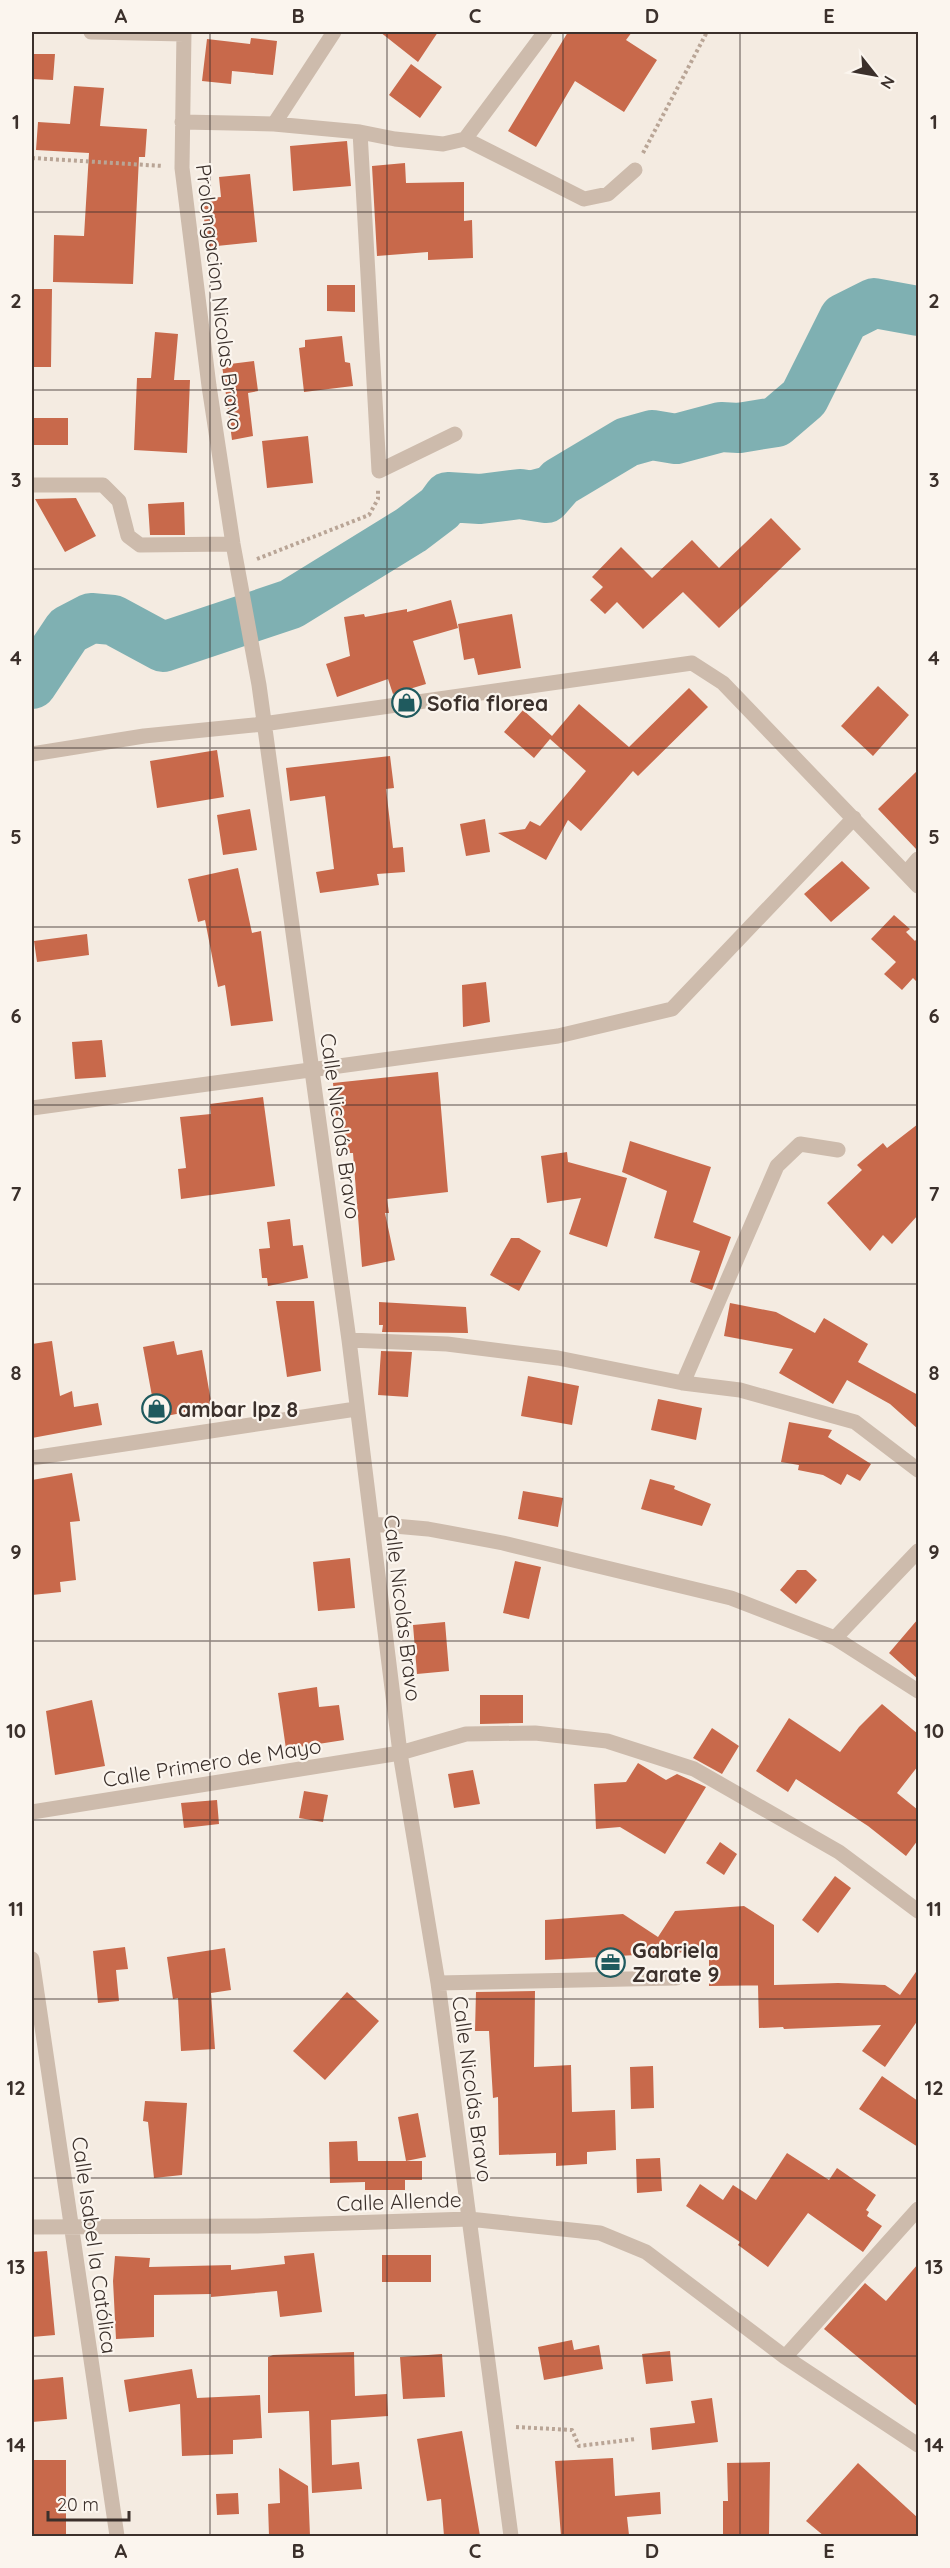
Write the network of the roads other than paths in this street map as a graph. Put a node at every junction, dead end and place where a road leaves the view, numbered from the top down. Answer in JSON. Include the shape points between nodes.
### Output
{"nodes":[{"id":1,"x":91,"y":32,"type":"edge"},
{"id":2,"x":334,"y":32,"type":"edge"},
{"id":3,"x":545,"y":32,"type":"edge"},
{"id":4,"x":184,"y":33,"type":"edge"},
{"id":5,"x":182,"y":122,"type":"junction"},
{"id":6,"x":274,"y":124,"type":"junction"},
{"id":7,"x":360,"y":132,"type":"junction"},
{"id":8,"x":465,"y":140,"type":"junction"},
{"id":9,"x":635,"y":170,"type":"road end"},
{"id":10,"x":455,"y":434,"type":"dead end"},
{"id":11,"x":32,"y":485,"type":"edge"},
{"id":12,"x":233,"y":544,"type":"junction"},
{"id":13,"x":259,"y":685,"type":"joint"},
{"id":14,"x":263,"y":724,"type":"junction"},
{"id":15,"x":32,"y":754,"type":"edge"},
{"id":16,"x":854,"y":818,"type":"junction"},
{"id":17,"x":918,"y":859,"type":"edge"},
{"id":18,"x":906,"y":873,"type":"junction"},
{"id":19,"x":918,"y":886,"type":"edge"},
{"id":20,"x":311,"y":1069,"type":"junction"},
{"id":21,"x":32,"y":1108,"type":"edge"},
{"id":22,"x":838,"y":1150,"type":"dead end"},
{"id":23,"x":349,"y":1340,"type":"junction"},
{"id":24,"x":683,"y":1383,"type":"junction"},
{"id":25,"x":356,"y":1409,"type":"junction"},
{"id":26,"x":32,"y":1458,"type":"edge"},
{"id":27,"x":918,"y":1470,"type":"edge"},
{"id":28,"x":372,"y":1524,"type":"junction"},
{"id":29,"x":918,"y":1551,"type":"edge"},
{"id":30,"x":835,"y":1638,"type":"junction"},
{"id":31,"x":918,"y":1691,"type":"edge"},
{"id":32,"x":400,"y":1753,"type":"junction"},
{"id":33,"x":32,"y":1812,"type":"edge"},
{"id":34,"x":918,"y":1911,"type":"edge"},
{"id":35,"x":32,"y":1959,"type":"edge"},
{"id":36,"x":676,"y":1978,"type":"dead end"},
{"id":37,"x":438,"y":1983,"type":"junction"},
{"id":38,"x":918,"y":2208,"type":"edge"},
{"id":39,"x":469,"y":2219,"type":"junction"},
{"id":40,"x":70,"y":2226,"type":"junction"},
{"id":41,"x":32,"y":2227,"type":"edge"},
{"id":42,"x":785,"y":2357,"type":"junction"},
{"id":43,"x":918,"y":2445,"type":"edge"},
{"id":44,"x":117,"y":2536,"type":"edge"},
{"id":45,"x":511,"y":2536,"type":"edge"}],
"edges":[{"from":1,"to":4,"type":"street"},
{"from":2,"to":6,"type":"street"},
{"from":3,"to":8,"type":"street"},
{"from":4,"to":5,"type":"street","name":"Prolongacion Nicolas Bravo"},
{"from":5,"to":6,"type":"street"},
{"from":5,"to":12,"type":"street","name":"Prolongacion Nicolas Bravo","via":[[182,168],[207,375]]},
{"from":6,"to":7,"type":"street"},
{"from":7,"to":8,"type":"street","via":[[443,144]]},
{"from":7,"to":10,"type":"street","via":[[379,471]]},
{"from":8,"to":9,"type":"street","via":[[584,199],[608,194]]},
{"from":11,"to":12,"type":"street","via":[[103,485],[119,501],[128,537],[140,545]]},
{"from":12,"to":13,"type":"street","name":"Prolongacion Nicolas Bravo"},
{"from":13,"to":14,"type":"street","name":"Calle Nicolás Bravo"},
{"from":14,"to":15,"type":"street","via":[[144,736]]},
{"from":14,"to":16,"type":"street","via":[[692,663],[723,683]]},
{"from":14,"to":20,"type":"street","name":"Calle Nicolás Bravo"},
{"from":16,"to":18,"type":"street"},
{"from":16,"to":20,"type":"street","via":[[672,1009],[558,1036]]},
{"from":17,"to":18,"type":"street"},
{"from":18,"to":19,"type":"street"},
{"from":20,"to":21,"type":"street"},
{"from":20,"to":23,"type":"street","name":"Calle Nicolás Bravo"},
{"from":22,"to":24,"type":"street","via":[[800,1144],[777,1166]]},
{"from":23,"to":24,"type":"street","via":[[447,1344],[558,1358]]},
{"from":23,"to":25,"type":"street","name":"Calle Nicolás Bravo"},
{"from":24,"to":27,"type":"street","via":[[740,1390],[855,1422]]},
{"from":25,"to":26,"type":"street"},
{"from":25,"to":28,"type":"street","name":"Calle Nicolás Bravo"},
{"from":28,"to":30,"type":"street","via":[[503,1542],[588,1562],[731,1598]]},
{"from":28,"to":32,"type":"street","name":"Calle Nicolás Bravo"},
{"from":29,"to":30,"type":"street"},
{"from":30,"to":31,"type":"street"},
{"from":32,"to":33,"type":"street","name":"Calle Primero de Mayo"},
{"from":32,"to":34,"type":"street","name":"Calle Primero de Mayo","via":[[465,1734],[535,1733],[607,1741],[694,1769],[839,1852]]},
{"from":32,"to":37,"type":"street","name":"Calle Nicolás Bravo"},
{"from":35,"to":40,"type":"street","name":"Calle Isabel la Católica"},
{"from":36,"to":37,"type":"street"},
{"from":37,"to":39,"type":"street","name":"Calle Nicolás Bravo"},
{"from":38,"to":42,"type":"street"},
{"from":39,"to":40,"type":"street","name":"Calle Allende","via":[[257,2226]]},
{"from":39,"to":42,"type":"street","name":"Calle Allende","via":[[600,2233],[646,2252]]},
{"from":39,"to":45,"type":"street","name":"Calle Nicolás Bravo"},
{"from":40,"to":41,"type":"street","name":"Calle Allende"},
{"from":40,"to":44,"type":"street","name":"Calle Isabel la Católica"},
{"from":42,"to":43,"type":"street","name":"Calle Allende"}]}
